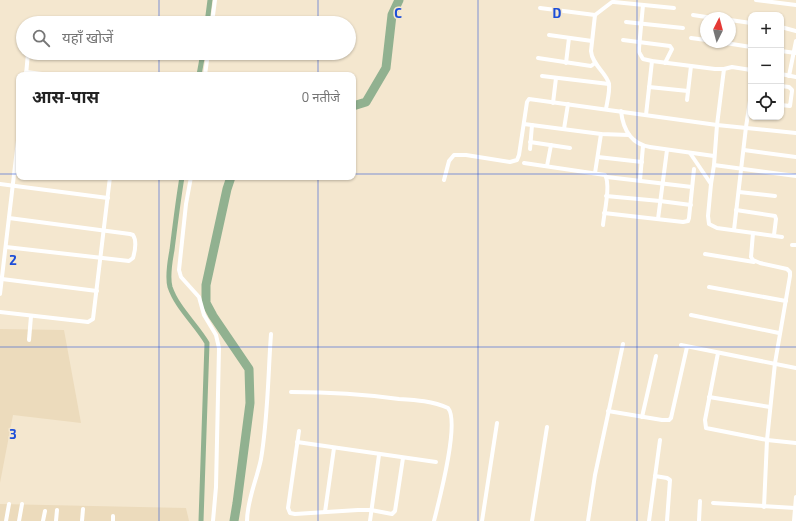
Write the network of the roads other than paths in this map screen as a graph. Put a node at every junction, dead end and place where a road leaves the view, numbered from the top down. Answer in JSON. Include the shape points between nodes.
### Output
{"nodes":[{"id":1,"x":215,"y":0,"type":"edge"},
{"id":2,"x":756,"y":0,"type":"edge"},
{"id":3,"x":643,"y":5,"type":"junction"},
{"id":4,"x":796,"y":6,"type":"edge"},
{"id":5,"x":540,"y":8,"type":"dead end"},
{"id":6,"x":674,"y":8,"type":"dead end"},
{"id":7,"x":595,"y":15,"type":"junction"},
{"id":8,"x":693,"y":15,"type":"dead end"},
{"id":9,"x":213,"y":16,"type":"edge"},
{"id":10,"x":700,"y":16,"type":"edge"},
{"id":11,"x":736,"y":21,"type":"edge"},
{"id":12,"x":626,"y":22,"type":"dead end"},
{"id":13,"x":641,"y":23,"type":"junction"},
{"id":14,"x":748,"y":23,"type":"edge"},
{"id":15,"x":683,"y":28,"type":"dead end"},
{"id":16,"x":784,"y":28,"type":"edge"},
{"id":17,"x":796,"y":31,"type":"edge"},
{"id":18,"x":549,"y":35,"type":"dead end"},
{"id":19,"x":569,"y":38,"type":"junction"},
{"id":20,"x":691,"y":38,"type":"dead end"},
{"id":21,"x":700,"y":39,"type":"edge"},
{"id":22,"x":623,"y":40,"type":"dead end"},
{"id":23,"x":592,"y":41,"type":"junction"},
{"id":24,"x":639,"y":41,"type":"junction"},
{"id":25,"x":796,"y":41,"type":"edge"},
{"id":26,"x":736,"y":45,"type":"edge"},
{"id":27,"x":748,"y":47,"type":"edge"},
{"id":28,"x":784,"y":51,"type":"edge"},
{"id":29,"x":794,"y":53,"type":"edge"},
{"id":30,"x":538,"y":58,"type":"dead end"},
{"id":31,"x":27,"y":60,"type":"edge"},
{"id":32,"x":207,"y":60,"type":"edge"},
{"id":33,"x":652,"y":61,"type":"junction"},
{"id":34,"x":566,"y":63,"type":"junction"},
{"id":35,"x":595,"y":63,"type":"junction"},
{"id":36,"x":665,"y":63,"type":"junction"},
{"id":37,"x":691,"y":66,"type":"junction"},
{"id":38,"x":724,"y":69,"type":"junction"},
{"id":39,"x":748,"y":69,"type":"edge"},
{"id":40,"x":26,"y":72,"type":"edge"},
{"id":41,"x":205,"y":72,"type":"edge"},
{"id":42,"x":784,"y":75,"type":"edge"},
{"id":43,"x":542,"y":76,"type":"dead end"},
{"id":44,"x":789,"y":76,"type":"junction"},
{"id":45,"x":796,"y":76,"type":"edge"},
{"id":46,"x":556,"y":78,"type":"junction"},
{"id":47,"x":609,"y":84,"type":"junction"},
{"id":48,"x":649,"y":87,"type":"junction"},
{"id":49,"x":784,"y":87,"type":"edge"},
{"id":50,"x":688,"y":92,"type":"junction"},
{"id":51,"x":687,"y":100,"type":"dead end"},
{"id":52,"x":553,"y":103,"type":"junction"},
{"id":53,"x":568,"y":104,"type":"junction"},
{"id":54,"x":784,"y":105,"type":"edge"},
{"id":55,"x":606,"y":109,"type":"junction"},
{"id":56,"x":621,"y":112,"type":"junction"},
{"id":57,"x":748,"y":114,"type":"edge"},
{"id":58,"x":646,"y":116,"type":"junction"},
{"id":59,"x":524,"y":124,"type":"junction"},
{"id":60,"x":532,"y":125,"type":"junction"},
{"id":61,"x":717,"y":125,"type":"junction"},
{"id":62,"x":746,"y":127,"type":"junction"},
{"id":63,"x":564,"y":129,"type":"junction"},
{"id":64,"x":796,"y":133,"type":"edge"},
{"id":65,"x":601,"y":134,"type":"junction"},
{"id":66,"x":629,"y":136,"type":"junction"},
{"id":67,"x":530,"y":142,"type":"junction"},
{"id":68,"x":550,"y":145,"type":"junction"},
{"id":69,"x":643,"y":146,"type":"junction"},
{"id":70,"x":570,"y":148,"type":"dead end"},
{"id":71,"x":530,"y":149,"type":"dead end"},
{"id":72,"x":667,"y":150,"type":"junction"},
{"id":73,"x":744,"y":150,"type":"junction"},
{"id":74,"x":690,"y":153,"type":"junction"},
{"id":75,"x":714,"y":156,"type":"junction"},
{"id":76,"x":598,"y":157,"type":"junction"},
{"id":77,"x":796,"y":157,"type":"edge"},
{"id":78,"x":642,"y":162,"type":"junction"},
{"id":79,"x":524,"y":163,"type":"dead end"},
{"id":80,"x":714,"y":165,"type":"junction"},
{"id":81,"x":16,"y":166,"type":"edge"},
{"id":82,"x":547,"y":166,"type":"junction"},
{"id":83,"x":741,"y":168,"type":"junction"},
{"id":84,"x":694,"y":169,"type":"dead end"},
{"id":85,"x":595,"y":173,"type":"junction"},
{"id":86,"x":796,"y":176,"type":"edge"},
{"id":87,"x":607,"y":177,"type":"junction"},
{"id":88,"x":110,"y":180,"type":"edge"},
{"id":89,"x":190,"y":180,"type":"edge"},
{"id":90,"x":444,"y":180,"type":"dead end"},
{"id":91,"x":640,"y":180,"type":"junction"},
{"id":92,"x":662,"y":183,"type":"junction"},
{"id":93,"x":0,"y":184,"type":"edge"},
{"id":94,"x":711,"y":184,"type":"junction"},
{"id":95,"x":13,"y":186,"type":"junction"},
{"id":96,"x":692,"y":187,"type":"junction"},
{"id":97,"x":739,"y":192,"type":"junction"},
{"id":98,"x":606,"y":196,"type":"junction"},
{"id":99,"x":775,"y":196,"type":"dead end"},
{"id":100,"x":108,"y":198,"type":"junction"},
{"id":101,"x":660,"y":201,"type":"junction"},
{"id":102,"x":691,"y":205,"type":"junction"},
{"id":103,"x":736,"y":210,"type":"junction"},
{"id":104,"x":604,"y":213,"type":"junction"},
{"id":105,"x":9,"y":218,"type":"junction"},
{"id":106,"x":658,"y":219,"type":"junction"},
{"id":107,"x":603,"y":225,"type":"dead end"},
{"id":108,"x":104,"y":230,"type":"junction"},
{"id":109,"x":734,"y":230,"type":"junction"},
{"id":110,"x":753,"y":233,"type":"junction"},
{"id":111,"x":774,"y":236,"type":"junction"},
{"id":112,"x":782,"y":237,"type":"dead end"},
{"id":113,"x":6,"y":247,"type":"junction"},
{"id":114,"x":705,"y":254,"type":"dead end"},
{"id":115,"x":101,"y":257,"type":"junction"},
{"id":116,"x":755,"y":262,"type":"junction"},
{"id":117,"x":2,"y":279,"type":"junction"},
{"id":118,"x":709,"y":287,"type":"dead end"},
{"id":119,"x":97,"y":291,"type":"junction"},
{"id":120,"x":0,"y":294,"type":"edge"},
{"id":121,"x":786,"y":300,"type":"junction"},
{"id":122,"x":0,"y":312,"type":"edge"},
{"id":123,"x":691,"y":315,"type":"dead end"},
{"id":124,"x":31,"y":316,"type":"junction"},
{"id":125,"x":779,"y":333,"type":"junction"},
{"id":126,"x":270,"y":334,"type":"dead end"},
{"id":127,"x":29,"y":340,"type":"dead end"},
{"id":128,"x":623,"y":344,"type":"dead end"},
{"id":129,"x":681,"y":345,"type":"dead end"},
{"id":130,"x":687,"y":347,"type":"junction"},
{"id":131,"x":718,"y":353,"type":"junction"},
{"id":132,"x":656,"y":356,"type":"dead end"},
{"id":133,"x":775,"y":363,"type":"junction"},
{"id":134,"x":796,"y":368,"type":"edge"},
{"id":135,"x":291,"y":392,"type":"dead end"},
{"id":136,"x":709,"y":397,"type":"junction"},
{"id":137,"x":770,"y":407,"type":"junction"},
{"id":138,"x":608,"y":410,"type":"junction"},
{"id":139,"x":642,"y":417,"type":"junction"},
{"id":140,"x":497,"y":423,"type":"dead end"},
{"id":141,"x":547,"y":427,"type":"dead end"},
{"id":142,"x":299,"y":431,"type":"dead end"},
{"id":143,"x":660,"y":440,"type":"dead end"},
{"id":144,"x":767,"y":440,"type":"junction"},
{"id":145,"x":297,"y":442,"type":"junction"},
{"id":146,"x":796,"y":443,"type":"edge"},
{"id":147,"x":334,"y":448,"type":"junction"},
{"id":148,"x":379,"y":454,"type":"junction"},
{"id":149,"x":403,"y":458,"type":"junction"},
{"id":150,"x":436,"y":462,"type":"dead end"},
{"id":151,"x":655,"y":476,"type":"junction"},
{"id":152,"x":796,"y":497,"type":"edge"},
{"id":153,"x":700,"y":501,"type":"dead end"},
{"id":154,"x":713,"y":503,"type":"dead end"},
{"id":155,"x":9,"y":504,"type":"dead end"},
{"id":156,"x":22,"y":504,"type":"dead end"},
{"id":157,"x":764,"y":507,"type":"junction"},
{"id":158,"x":795,"y":508,"type":"edge"},
{"id":159,"x":83,"y":509,"type":"dead end"},
{"id":160,"x":57,"y":510,"type":"dead end"},
{"id":161,"x":371,"y":510,"type":"junction"},
{"id":162,"x":45,"y":511,"type":"dead end"},
{"id":163,"x":325,"y":512,"type":"junction"},
{"id":164,"x":6,"y":521,"type":"edge"},
{"id":165,"x":18,"y":521,"type":"edge"},
{"id":166,"x":43,"y":521,"type":"edge"},
{"id":167,"x":56,"y":521,"type":"edge"},
{"id":168,"x":82,"y":521,"type":"edge"},
{"id":169,"x":213,"y":521,"type":"edge"},
{"id":170,"x":247,"y":521,"type":"edge"},
{"id":171,"x":370,"y":521,"type":"edge"},
{"id":172,"x":434,"y":521,"type":"edge"},
{"id":173,"x":482,"y":521,"type":"edge"},
{"id":174,"x":532,"y":521,"type":"edge"},
{"id":175,"x":588,"y":521,"type":"edge"},
{"id":176,"x":649,"y":521,"type":"edge"},
{"id":177,"x":667,"y":521,"type":"edge"},
{"id":178,"x":699,"y":521,"type":"edge"},
{"id":179,"x":794,"y":521,"type":"edge"}],
"edges":[{"from":1,"to":9,"type":"street"},
{"from":2,"to":4,"type":"street"},
{"from":3,"to":6,"type":"street"},
{"from":3,"to":7,"type":"street","via":[[612,2]]},
{"from":3,"to":13,"type":"street"},
{"from":5,"to":7,"type":"street"},
{"from":7,"to":23,"type":"street"},
{"from":8,"to":10,"type":"street"},
{"from":11,"to":14,"type":"street"},
{"from":12,"to":13,"type":"street"},
{"from":13,"to":15,"type":"street"},
{"from":13,"to":24,"type":"street"},
{"from":16,"to":17,"type":"street"},
{"from":18,"to":19,"type":"street"},
{"from":19,"to":23,"type":"street"},
{"from":19,"to":34,"type":"street"},
{"from":20,"to":21,"type":"street"},
{"from":22,"to":24,"type":"street"},
{"from":23,"to":35,"type":"street","via":[[591,56]]},
{"from":24,"to":33,"type":"street","via":[[641,56]]},
{"from":24,"to":36,"type":"street","via":[[670,46],[672,49]]},
{"from":25,"to":29,"type":"street"},
{"from":26,"to":27,"type":"street"},
{"from":28,"to":29,"type":"street"},
{"from":29,"to":44,"type":"street"},
{"from":30,"to":34,"type":"street"},
{"from":31,"to":40,"type":"street"},
{"from":32,"to":41,"type":"street"},
{"from":33,"to":36,"type":"street"},
{"from":33,"to":48,"type":"street"},
{"from":34,"to":35,"type":"street","via":[[591,66]]},
{"from":35,"to":47,"type":"street"},
{"from":36,"to":37,"type":"street"},
{"from":37,"to":38,"type":"street"},
{"from":37,"to":50,"type":"street"},
{"from":38,"to":39,"type":"street"},
{"from":38,"to":61,"type":"street"},
{"from":42,"to":44,"type":"street"},
{"from":43,"to":46,"type":"street"},
{"from":44,"to":45,"type":"street"},
{"from":46,"to":47,"type":"street"},
{"from":46,"to":52,"type":"street"},
{"from":47,"to":55,"type":"street"},
{"from":48,"to":50,"type":"street"},
{"from":48,"to":58,"type":"street"},
{"from":49,"to":54,"type":"street","via":[[791,88],[792,91],[790,106]]},
{"from":50,"to":51,"type":"street"},
{"from":52,"to":53,"type":"street"},
{"from":52,"to":59,"type":"street","via":[[528,99]]},
{"from":53,"to":55,"type":"street"},
{"from":53,"to":63,"type":"street"},
{"from":55,"to":56,"type":"street"},
{"from":56,"to":58,"type":"street"},
{"from":56,"to":66,"type":"street"},
{"from":57,"to":62,"type":"street"},
{"from":58,"to":61,"type":"street"},
{"from":59,"to":60,"type":"street"},
{"from":59,"to":90,"type":"street","via":[[517,160],[510,162],[454,155],[448,161]]},
{"from":60,"to":63,"type":"street"},
{"from":60,"to":67,"type":"street"},
{"from":61,"to":62,"type":"street"},
{"from":61,"to":75,"type":"street"},
{"from":62,"to":64,"type":"street"},
{"from":62,"to":73,"type":"street"},
{"from":63,"to":65,"type":"street"},
{"from":65,"to":66,"type":"street"},
{"from":65,"to":76,"type":"street"},
{"from":66,"to":69,"type":"street"},
{"from":67,"to":68,"type":"street"},
{"from":67,"to":71,"type":"street"},
{"from":68,"to":70,"type":"street"},
{"from":68,"to":82,"type":"street"},
{"from":69,"to":72,"type":"street"},
{"from":69,"to":78,"type":"street"},
{"from":72,"to":74,"type":"street"},
{"from":72,"to":92,"type":"street"},
{"from":73,"to":77,"type":"street"},
{"from":73,"to":83,"type":"street"},
{"from":74,"to":75,"type":"street"},
{"from":74,"to":94,"type":"street"},
{"from":75,"to":80,"type":"street"},
{"from":76,"to":78,"type":"street"},
{"from":76,"to":85,"type":"street"},
{"from":78,"to":91,"type":"street"},
{"from":79,"to":82,"type":"street"},
{"from":80,"to":83,"type":"street"},
{"from":80,"to":94,"type":"street"},
{"from":81,"to":95,"type":"street"},
{"from":82,"to":85,"type":"street"},
{"from":83,"to":86,"type":"street"},
{"from":83,"to":97,"type":"street"},
{"from":84,"to":96,"type":"street"},
{"from":85,"to":87,"type":"street"},
{"from":87,"to":91,"type":"street"},
{"from":87,"to":98,"type":"street"},
{"from":88,"to":100,"type":"street"},
{"from":89,"to":169,"type":"street","via":[[179,270],[181,277],[199,297],[219,348]]},
{"from":91,"to":92,"type":"street"},
{"from":92,"to":96,"type":"street"},
{"from":92,"to":101,"type":"street"},
{"from":93,"to":95,"type":"street"},
{"from":94,"to":109,"type":"street","via":[[709,224],[717,228]]},
{"from":95,"to":100,"type":"street"},
{"from":95,"to":105,"type":"street"},
{"from":96,"to":102,"type":"street"},
{"from":97,"to":99,"type":"street"},
{"from":97,"to":103,"type":"street"},
{"from":98,"to":101,"type":"street"},
{"from":98,"to":104,"type":"street"},
{"from":100,"to":108,"type":"street"},
{"from":101,"to":102,"type":"street"},
{"from":101,"to":106,"type":"street"},
{"from":102,"to":106,"type":"street","via":[[690,218],[686,222]]},
{"from":103,"to":109,"type":"street"},
{"from":103,"to":111,"type":"street","via":[[775,216]]},
{"from":104,"to":106,"type":"street"},
{"from":104,"to":107,"type":"street"},
{"from":105,"to":108,"type":"street"},
{"from":105,"to":113,"type":"street"},
{"from":108,"to":115,"type":"street"},
{"from":108,"to":115,"type":"street","via":[[133,235],[134,255],[130,261]]},
{"from":109,"to":110,"type":"street"},
{"from":110,"to":111,"type":"street"},
{"from":110,"to":116,"type":"street","via":[[751,257]]},
{"from":111,"to":112,"type":"street"},
{"from":113,"to":115,"type":"street"},
{"from":113,"to":117,"type":"street"},
{"from":114,"to":116,"type":"street"},
{"from":115,"to":119,"type":"street"},
{"from":116,"to":121,"type":"street","via":[[784,267],[790,272]]},
{"from":117,"to":119,"type":"street"},
{"from":117,"to":120,"type":"street"},
{"from":118,"to":121,"type":"street"},
{"from":119,"to":124,"type":"street","via":[[91,322]]},
{"from":121,"to":125,"type":"street"},
{"from":122,"to":124,"type":"street"},
{"from":123,"to":125,"type":"street"},
{"from":124,"to":127,"type":"street"},
{"from":125,"to":133,"type":"street"},
{"from":126,"to":170,"type":"street","via":[[264,436]]},
{"from":128,"to":138,"type":"street"},
{"from":129,"to":130,"type":"street"},
{"from":130,"to":131,"type":"street"},
{"from":130,"to":139,"type":"street","via":[[671,418],[662,420]]},
{"from":131,"to":133,"type":"street"},
{"from":131,"to":136,"type":"street"},
{"from":132,"to":139,"type":"street"},
{"from":133,"to":134,"type":"street"},
{"from":133,"to":137,"type":"street"},
{"from":135,"to":172,"type":"street","via":[[355,393],[427,402],[448,408],[452,415],[450,441]]},
{"from":136,"to":137,"type":"street"},
{"from":136,"to":144,"type":"street","via":[[704,420],[706,428]]},
{"from":137,"to":144,"type":"street"},
{"from":138,"to":139,"type":"street"},
{"from":138,"to":175,"type":"street"},
{"from":140,"to":173,"type":"street"},
{"from":141,"to":174,"type":"street"},
{"from":142,"to":145,"type":"street"},
{"from":143,"to":151,"type":"street"},
{"from":144,"to":146,"type":"street"},
{"from":144,"to":157,"type":"street"},
{"from":145,"to":147,"type":"street"},
{"from":145,"to":163,"type":"street","via":[[288,511],[295,514]]},
{"from":147,"to":148,"type":"street"},
{"from":147,"to":163,"type":"street"},
{"from":148,"to":149,"type":"street"},
{"from":148,"to":161,"type":"street"},
{"from":149,"to":150,"type":"street"},
{"from":149,"to":161,"type":"street","via":[[394,513]]},
{"from":151,"to":176,"type":"street"},
{"from":151,"to":177,"type":"street","via":[[670,480]]},
{"from":152,"to":158,"type":"street"},
{"from":153,"to":178,"type":"street"},
{"from":154,"to":157,"type":"street"},
{"from":155,"to":164,"type":"street"},
{"from":156,"to":165,"type":"street"},
{"from":157,"to":158,"type":"street"},
{"from":158,"to":179,"type":"street"},
{"from":159,"to":168,"type":"street"},
{"from":160,"to":167,"type":"street"},
{"from":161,"to":163,"type":"street"},
{"from":161,"to":171,"type":"street"},
{"from":162,"to":166,"type":"street"}]}
